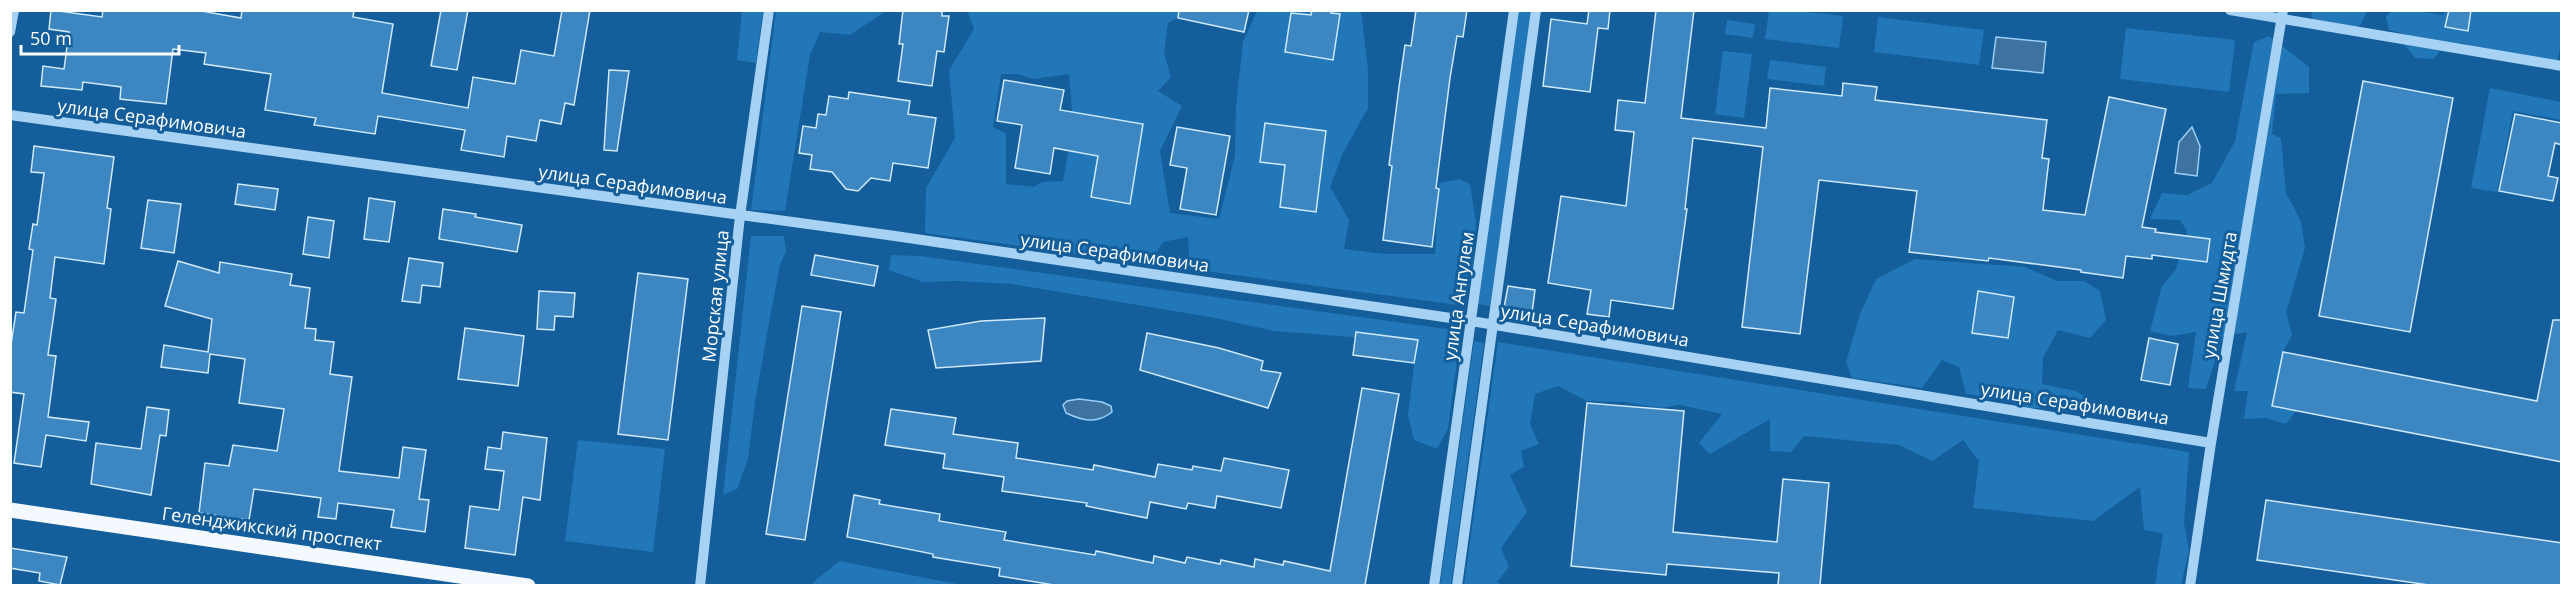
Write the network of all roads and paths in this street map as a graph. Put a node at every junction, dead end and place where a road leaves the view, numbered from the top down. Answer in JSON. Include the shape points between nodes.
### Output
{"nodes":[{"id":1,"x":14,"y":10,"type":"edge"},
{"id":2,"x":769,"y":10,"type":"edge"},
{"id":3,"x":1514,"y":10,"type":"edge"},
{"id":4,"x":1536,"y":10,"type":"edge"},
{"id":5,"x":2230,"y":10,"type":"edge"},
{"id":6,"x":2283,"y":14,"type":"edge"},
{"id":7,"x":10,"y":32,"type":"edge"},
{"id":8,"x":2562,"y":66,"type":"edge"},
{"id":9,"x":10,"y":115,"type":"edge"},
{"id":10,"x":740,"y":216,"type":"junction"},
{"id":11,"x":1472,"y":321,"type":"junction"},
{"id":12,"x":1492,"y":325,"type":"junction"},
{"id":13,"x":2211,"y":442,"type":"junction"},
{"id":14,"x":10,"y":510,"type":"edge"},
{"id":15,"x":528,"y":585,"type":"edge"},
{"id":16,"x":700,"y":585,"type":"edge"},
{"id":17,"x":1434,"y":585,"type":"edge"},
{"id":18,"x":1457,"y":585,"type":"edge"},
{"id":19,"x":2190,"y":585,"type":"edge"}],
"edges":[{"from":1,"to":7,"type":"street"},
{"from":2,"to":10,"type":"street","name":"Морская улица"},
{"from":3,"to":11,"type":"street","name":"улица Ангулем"},
{"from":4,"to":12,"type":"street","name":"улица Ангулем"},
{"from":5,"to":6,"type":"street"},
{"from":6,"to":8,"type":"street"},
{"from":6,"to":13,"type":"street","name":"улица Шмидта"},
{"from":9,"to":10,"type":"street","name":"улица Серафимовича"},
{"from":10,"to":11,"type":"street","name":"улица Серафимовича"},
{"from":10,"to":16,"type":"street","name":"Морская улица"},
{"from":11,"to":12,"type":"street","name":"улица Серафимовича"},
{"from":11,"to":17,"type":"street","name":"улица Ангулем"},
{"from":12,"to":13,"type":"street","name":"улица Серафимовича"},
{"from":12,"to":18,"type":"street","name":"улица Ангулем"},
{"from":13,"to":19,"type":"street","name":"улица Шмидта"},
{"from":14,"to":15,"type":"main road","name":"Геленджикский проспект"}]}
